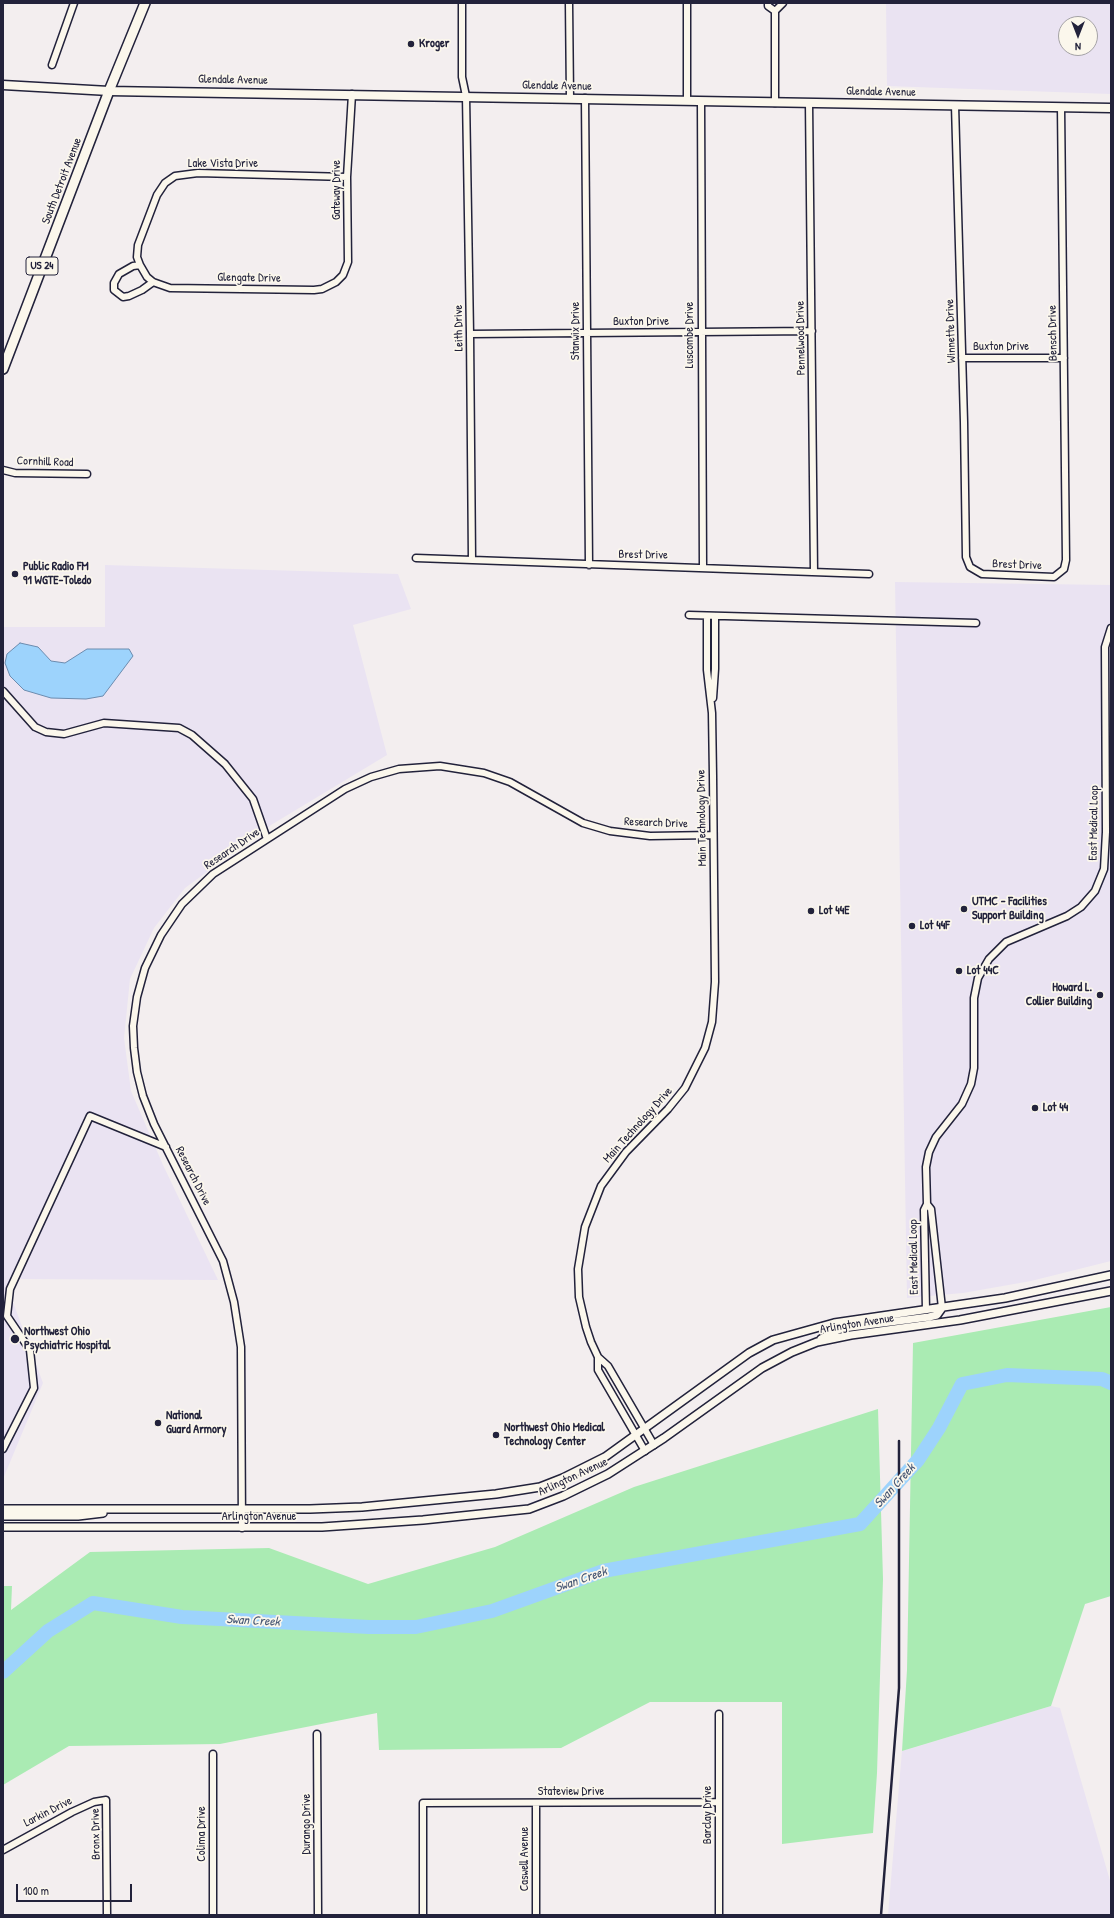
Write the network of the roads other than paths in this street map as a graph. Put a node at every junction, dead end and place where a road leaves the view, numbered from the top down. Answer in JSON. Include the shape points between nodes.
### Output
{"nodes":[{"id":1,"x":74,"y":3,"type":"edge"},
{"id":2,"x":145,"y":3,"type":"edge"},
{"id":3,"x":462,"y":3,"type":"edge"},
{"id":4,"x":569,"y":3,"type":"edge"},
{"id":5,"x":688,"y":3,"type":"edge"},
{"id":6,"x":768,"y":3,"type":"edge"},
{"id":7,"x":783,"y":3,"type":"edge"},
{"id":8,"x":775,"y":11,"type":"junction"},
{"id":9,"x":52,"y":65,"type":"dead end"},
{"id":10,"x":3,"y":85,"type":"edge"},
{"id":11,"x":109,"y":91,"type":"junction"},
{"id":12,"x":352,"y":94,"type":"junction"},
{"id":13,"x":466,"y":96,"type":"junction"},
{"id":14,"x":570,"y":98,"type":"junction"},
{"id":15,"x":585,"y":98,"type":"junction"},
{"id":16,"x":687,"y":101,"type":"junction"},
{"id":17,"x":701,"y":102,"type":"junction"},
{"id":18,"x":775,"y":103,"type":"junction"},
{"id":19,"x":809,"y":104,"type":"junction"},
{"id":20,"x":955,"y":105,"type":"junction"},
{"id":21,"x":1061,"y":107,"type":"junction"},
{"id":22,"x":1111,"y":108,"type":"edge"},
{"id":23,"x":347,"y":177,"type":"junction"},
{"id":24,"x":140,"y":265,"type":"junction"},
{"id":25,"x":153,"y":282,"type":"junction"},
{"id":26,"x":336,"y":282,"type":"joint"},
{"id":27,"x":812,"y":331,"type":"junction"},
{"id":28,"x":587,"y":333,"type":"junction"},
{"id":29,"x":701,"y":333,"type":"junction"},
{"id":30,"x":470,"y":334,"type":"junction"},
{"id":31,"x":962,"y":358,"type":"junction"},
{"id":32,"x":1064,"y":358,"type":"junction"},
{"id":33,"x":3,"y":369,"type":"edge"},
{"id":34,"x":3,"y":470,"type":"edge"},
{"id":35,"x":87,"y":474,"type":"dead end"},
{"id":36,"x":966,"y":557,"type":"joint"},
{"id":37,"x":416,"y":558,"type":"dead end"},
{"id":38,"x":472,"y":560,"type":"junction"},
{"id":39,"x":1066,"y":560,"type":"joint"},
{"id":40,"x":589,"y":565,"type":"junction"},
{"id":41,"x":704,"y":568,"type":"junction"},
{"id":42,"x":814,"y":572,"type":"junction"},
{"id":43,"x":869,"y":574,"type":"dead end"},
{"id":44,"x":689,"y":615,"type":"dead end"},
{"id":45,"x":707,"y":616,"type":"junction"},
{"id":46,"x":715,"y":616,"type":"junction"},
{"id":47,"x":976,"y":623,"type":"dead end"},
{"id":48,"x":1111,"y":628,"type":"edge"},
{"id":49,"x":3,"y":691,"type":"edge"},
{"id":50,"x":712,"y":713,"type":"junction"},
{"id":51,"x":1108,"y":832,"type":"edge"},
{"id":52,"x":713,"y":835,"type":"junction"},
{"id":53,"x":267,"y":839,"type":"junction"},
{"id":54,"x":166,"y":1147,"type":"junction"},
{"id":55,"x":927,"y":1204,"type":"junction"},
{"id":56,"x":1111,"y":1275,"type":"edge"},
{"id":57,"x":1111,"y":1291,"type":"edge"},
{"id":58,"x":6,"y":1298,"type":"edge"},
{"id":59,"x":942,"y":1308,"type":"junction"},
{"id":60,"x":926,"y":1310,"type":"junction"},
{"id":61,"x":818,"y":1342,"type":"junction"},
{"id":62,"x":598,"y":1357,"type":"junction"},
{"id":63,"x":644,"y":1429,"type":"junction"},
{"id":64,"x":636,"y":1435,"type":"junction"},
{"id":65,"x":654,"y":1445,"type":"junction"},
{"id":66,"x":3,"y":1449,"type":"edge"},
{"id":67,"x":645,"y":1451,"type":"junction"},
{"id":68,"x":3,"y":1509,"type":"edge"},
{"id":69,"x":134,"y":1509,"type":"junction"},
{"id":70,"x":242,"y":1509,"type":"junction"},
{"id":71,"x":3,"y":1516,"type":"edge"},
{"id":72,"x":3,"y":1527,"type":"edge"},
{"id":73,"x":242,"y":1528,"type":"junction"},
{"id":74,"x":719,"y":1714,"type":"dead end"},
{"id":75,"x":317,"y":1734,"type":"dead end"},
{"id":76,"x":213,"y":1754,"type":"dead end"},
{"id":77,"x":106,"y":1800,"type":"joint"},
{"id":78,"x":719,"y":1802,"type":"junction"},
{"id":79,"x":536,"y":1803,"type":"junction"},
{"id":80,"x":3,"y":1850,"type":"edge"},
{"id":81,"x":107,"y":1915,"type":"edge"},
{"id":82,"x":213,"y":1915,"type":"edge"},
{"id":83,"x":318,"y":1915,"type":"edge"},
{"id":84,"x":423,"y":1915,"type":"edge"},
{"id":85,"x":536,"y":1915,"type":"edge"},
{"id":86,"x":719,"y":1915,"type":"edge"}],
"edges":[{"from":1,"to":9,"type":"street"},
{"from":2,"to":11,"type":"main road","name":"South Detroit Avenue","number":"US 24"},
{"from":3,"to":13,"type":"street","name":"Leith Drive","via":[[462,77]]},
{"from":4,"to":14,"type":"street"},
{"from":5,"to":16,"type":"street"},
{"from":6,"to":8,"type":"street"},
{"from":7,"to":8,"type":"street"},
{"from":8,"to":18,"type":"street"},
{"from":10,"to":11,"type":"main road","name":"Glendale Avenue"},
{"from":11,"to":12,"type":"main road","name":"Glendale Avenue"},
{"from":11,"to":33,"type":"main road","name":"South Detroit Avenue","number":"US 24"},
{"from":12,"to":13,"type":"main road","name":"Glendale Avenue"},
{"from":12,"to":23,"type":"street","name":"Gateway Drive"},
{"from":13,"to":14,"type":"main road","name":"Glendale Avenue"},
{"from":13,"to":30,"type":"street","name":"Leith Drive"},
{"from":14,"to":15,"type":"main road","name":"Glendale Avenue"},
{"from":15,"to":16,"type":"main road","name":"Glendale Avenue"},
{"from":15,"to":28,"type":"street","name":"Stanwix Drive"},
{"from":16,"to":17,"type":"main road","name":"Glendale Avenue"},
{"from":17,"to":18,"type":"main road","name":"Glendale Avenue"},
{"from":17,"to":29,"type":"street","name":"Luscombe Drive"},
{"from":18,"to":19,"type":"main road","name":"Glendale Avenue"},
{"from":19,"to":20,"type":"main road","name":"Glendale Avenue"},
{"from":19,"to":27,"type":"street","name":"Pennelwood Drive"},
{"from":20,"to":21,"type":"main road","name":"Glendale Avenue"},
{"from":20,"to":31,"type":"street","name":"Winnette Drive"},
{"from":21,"to":22,"type":"main road","name":"Glendale Avenue"},
{"from":21,"to":32,"type":"street","name":"Bensch Drive"},
{"from":23,"to":24,"type":"street","name":"Lake Vista Drive","via":[[198,173],[175,176],[165,183],[157,195],[138,245],[137,258]]},
{"from":23,"to":26,"type":"street","name":"Gateway Drive","via":[[348,262],[343,275]]},
{"from":24,"to":25,"type":"street"},
{"from":24,"to":25,"type":"street","via":[[120,274],[114,283],[114,290],[123,297],[129,296]]},
{"from":25,"to":26,"type":"street","name":"Glengate Drive","via":[[170,288],[314,290]]},
{"from":27,"to":29,"type":"street","name":"Buxton Drive"},
{"from":27,"to":42,"type":"street","name":"Pennelwood Drive"},
{"from":28,"to":29,"type":"street","name":"Buxton Drive"},
{"from":28,"to":30,"type":"street","name":"Buxton Drive"},
{"from":28,"to":40,"type":"street","name":"Stanwix Drive"},
{"from":29,"to":41,"type":"street","name":"Luscombe Drive"},
{"from":30,"to":38,"type":"street","name":"Leith Drive"},
{"from":31,"to":32,"type":"street","name":"Buxton Drive"},
{"from":31,"to":36,"type":"street","name":"Winnette Drive"},
{"from":32,"to":39,"type":"street","name":"Bensch Drive"},
{"from":34,"to":35,"type":"street","name":"Cornhill Road","via":[[15,473]]},
{"from":36,"to":39,"type":"street","name":"Brest Drive","via":[[967,563],[975,571],[989,575],[1054,577],[1064,569]]},
{"from":37,"to":38,"type":"street","name":"Brest Drive"},
{"from":38,"to":40,"type":"street","name":"Brest Drive"},
{"from":40,"to":41,"type":"street","name":"Brest Drive"},
{"from":41,"to":42,"type":"street","name":"Brest Drive"},
{"from":42,"to":43,"type":"street","name":"Brest Drive"},
{"from":44,"to":45,"type":"street"},
{"from":45,"to":46,"type":"street"},
{"from":45,"to":50,"type":"street","via":[[707,670]]},
{"from":46,"to":47,"type":"street"},
{"from":46,"to":50,"type":"street"},
{"from":48,"to":51,"type":"street","name":"East Medical Loop","via":[[1105,651]]},
{"from":49,"to":53,"type":"street","via":[[35,726],[46,732],[64,734],[104,724],[179,728],[192,735],[225,764],[253,799]]},
{"from":50,"to":52,"type":"street","name":"Main Technology Drive"},
{"from":51,"to":55,"type":"street","name":"East Medical Loop","via":[[1104,869],[1089,900],[1067,916],[1006,942],[992,955],[978,978],[974,998],[972,1081],[965,1100],[939,1133],[929,1152],[926,1172]]},
{"from":52,"to":53,"type":"street","name":"Research Drive","via":[[650,836],[610,831],[568,816],[497,777],[468,769],[440,766],[399,769],[358,783]]},
{"from":52,"to":62,"type":"street","name":"Main Technology Drive","via":[[715,997],[705,1048],[693,1075],[677,1099],[608,1174],[589,1213],[581,1241],[579,1297],[586,1327]]},
{"from":53,"to":54,"type":"street","name":"Research Drive","via":[[213,874],[182,904],[161,935],[145,968],[136,1006],[134,1048],[143,1096]]},
{"from":54,"to":58,"type":"street","via":[[90,1116]]},
{"from":54,"to":70,"type":"street","name":"Research Drive","via":[[223,1261],[234,1302],[241,1347]]},
{"from":55,"to":59,"type":"street","name":"East Medical Loop","via":[[931,1210]]},
{"from":55,"to":60,"type":"street","name":"East Medical Loop","via":[[924,1210]]},
{"from":56,"to":59,"type":"street","name":"Arlington Avenue","via":[[1004,1298]]},
{"from":57,"to":61,"type":"street","name":"Arlington Avenue","via":[[960,1320]]},
{"from":58,"to":66,"type":"street","via":[[7,1316],[30,1350],[34,1388]]},
{"from":59,"to":60,"type":"street","name":"Arlington Avenue"},
{"from":59,"to":61,"type":"street","via":[[937,1315],[929,1317],[843,1328]]},
{"from":60,"to":63,"type":"street","name":"Arlington Avenue","via":[[834,1323],[773,1340],[749,1353]]},
{"from":61,"to":65,"type":"street","name":"Arlington Avenue","via":[[762,1368]]},
{"from":62,"to":63,"type":"street","name":"Main Technology Drive","via":[[608,1366]]},
{"from":62,"to":64,"type":"street","name":"Main Technology Drive","via":[[598,1370]]},
{"from":63,"to":64,"type":"street","name":"Arlington Avenue"},
{"from":63,"to":65,"type":"street","name":"Main Technology Drive"},
{"from":64,"to":67,"type":"street","name":"Main Technology Drive"},
{"from":64,"to":70,"type":"street","name":"Arlington Avenue","via":[[584,1469],[540,1487],[519,1491],[362,1507]]},
{"from":65,"to":67,"type":"street","name":"Arlington Avenue"},
{"from":67,"to":73,"type":"street","name":"Arlington Avenue","via":[[608,1474],[529,1509],[351,1526]]},
{"from":68,"to":69,"type":"street","name":"Arlington Avenue"},
{"from":69,"to":70,"type":"street","name":"Arlington Avenue"},
{"from":69,"to":71,"type":"street","via":[[78,1516]]},
{"from":70,"to":73,"type":"street","name":"Research Drive"},
{"from":72,"to":73,"type":"street","name":"Arlington Avenue"},
{"from":74,"to":78,"type":"street","name":"Barclay Drive"},
{"from":75,"to":83,"type":"street","name":"Durango Drive"},
{"from":76,"to":82,"type":"street","name":"Colima Drive"},
{"from":77,"to":80,"type":"street","name":"Larkin Drive","via":[[94,1802],[72,1812]]},
{"from":77,"to":81,"type":"street","name":"Bronx Drive"},
{"from":78,"to":79,"type":"street","name":"Stateview Drive"},
{"from":78,"to":86,"type":"street","name":"Barclay Drive"},
{"from":79,"to":84,"type":"street","name":"Stateview Drive","via":[[423,1803]]},
{"from":79,"to":85,"type":"street","name":"Caswell Avenue"}]}
